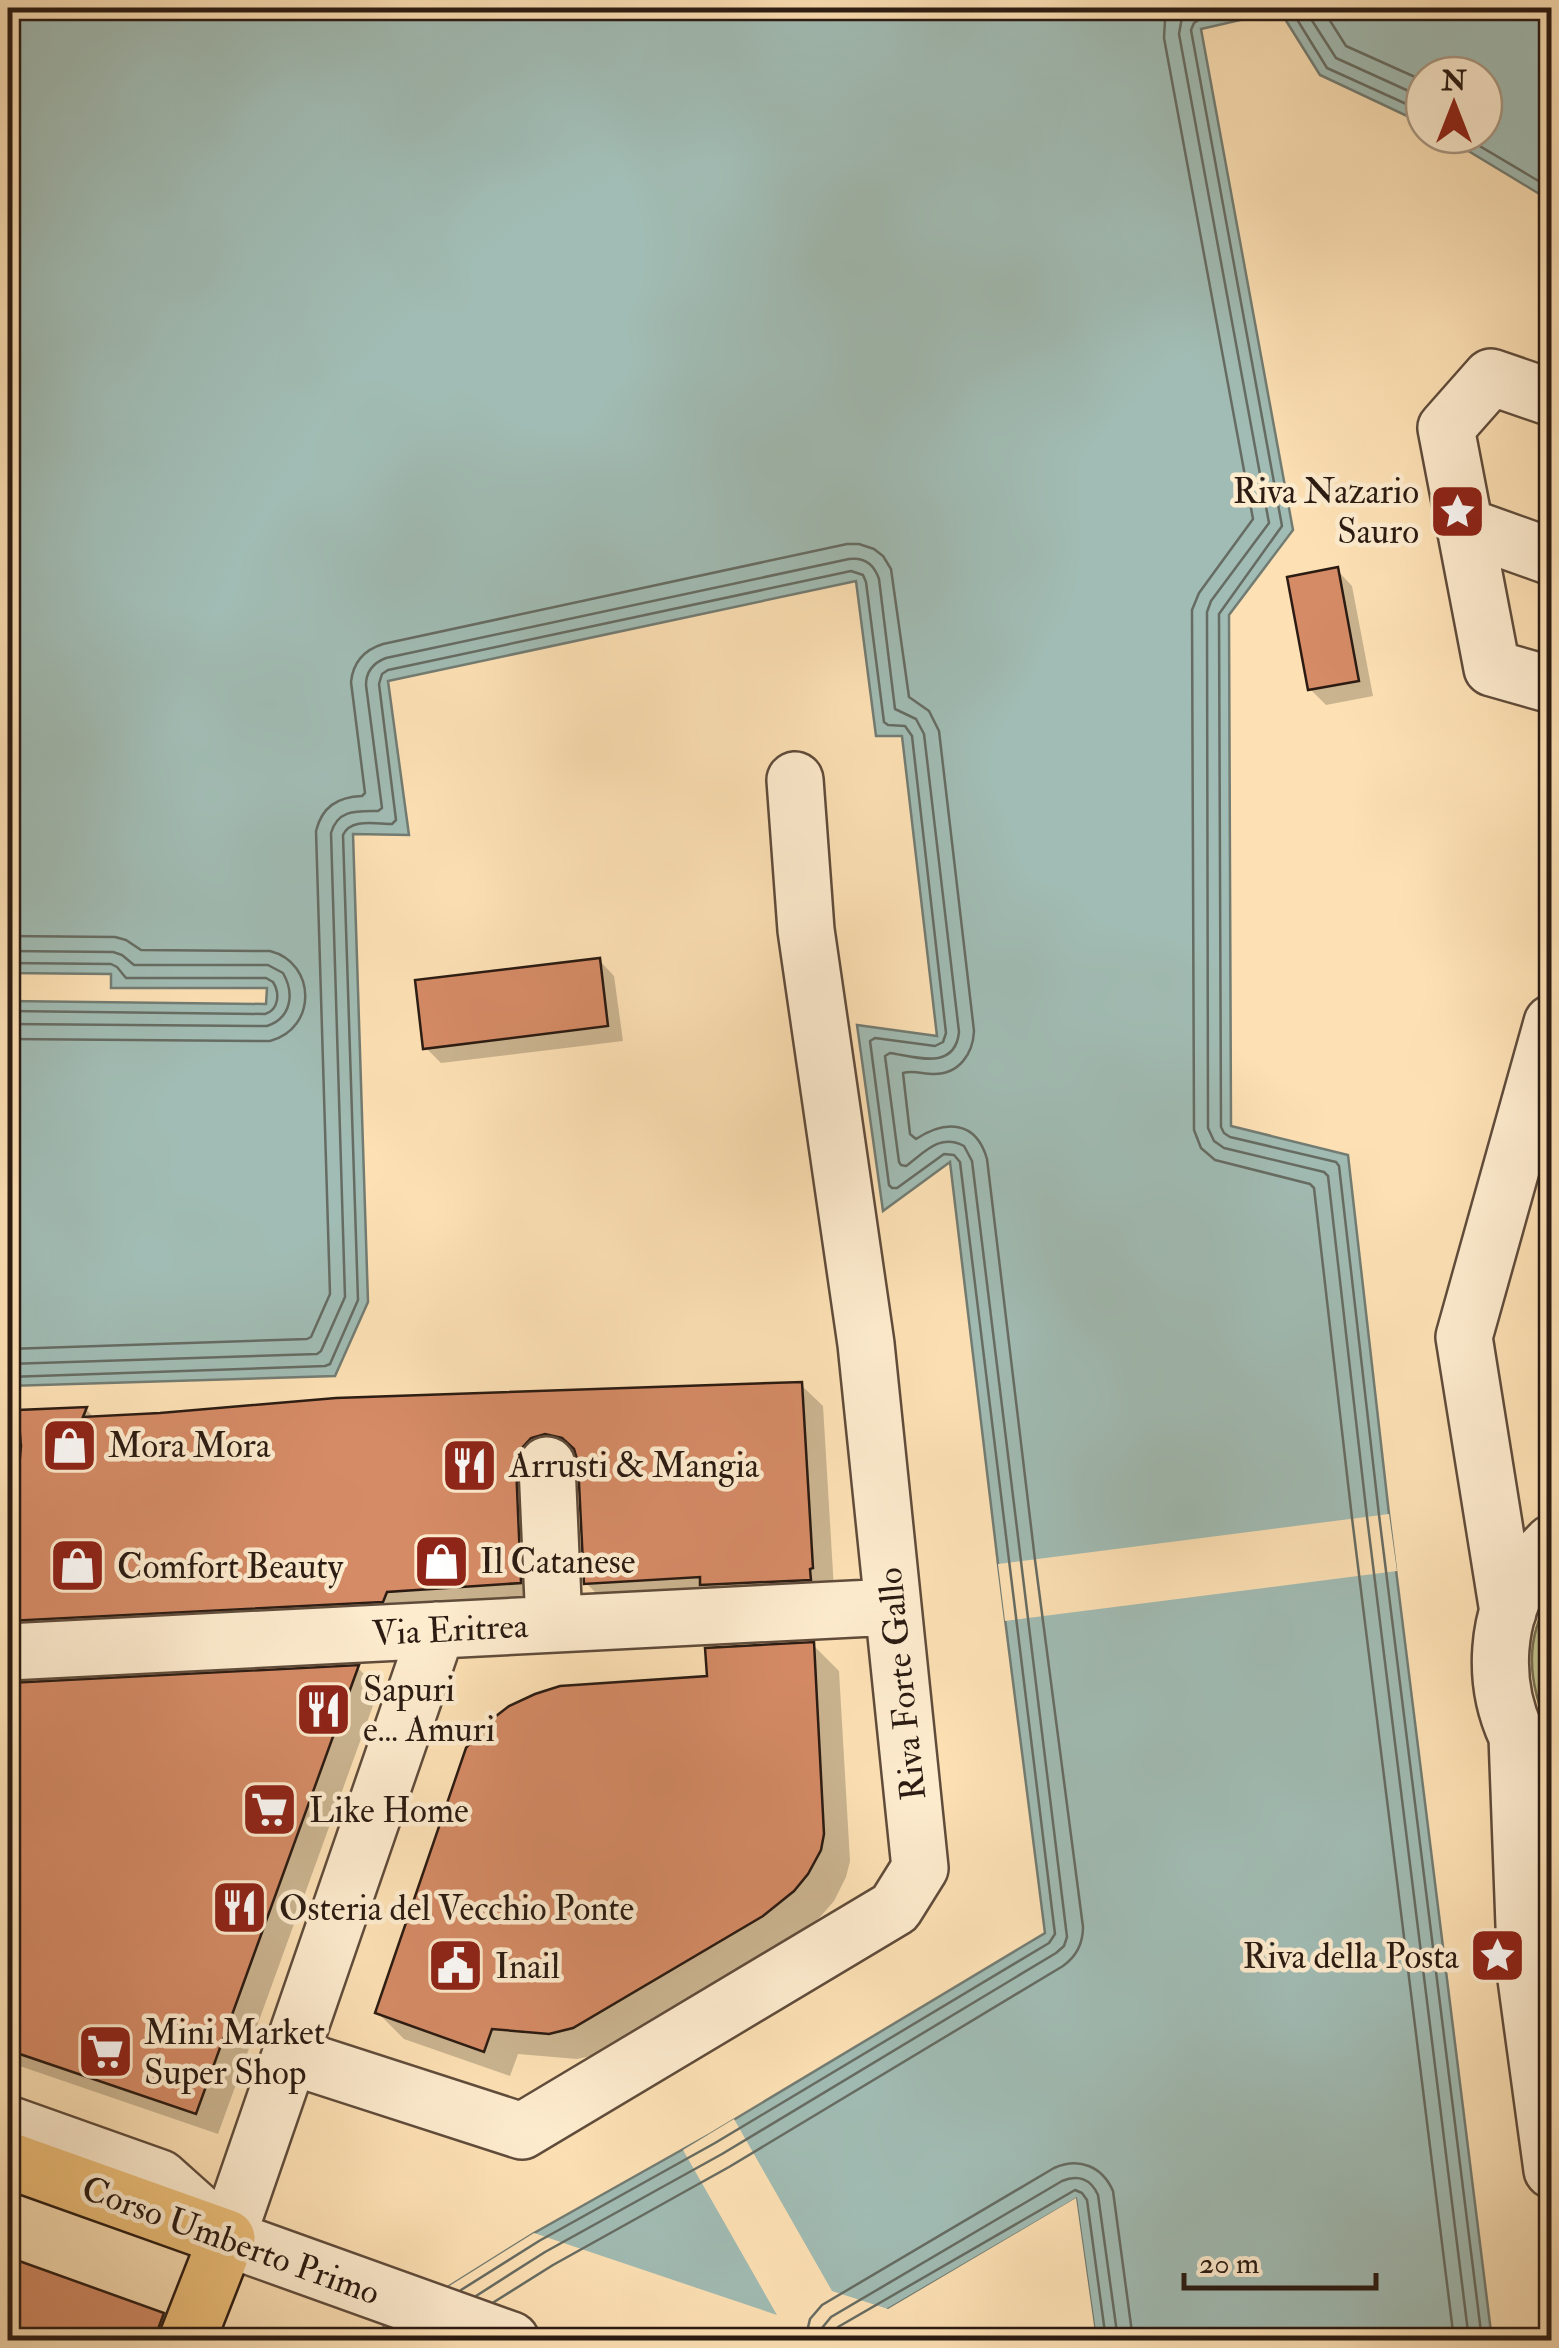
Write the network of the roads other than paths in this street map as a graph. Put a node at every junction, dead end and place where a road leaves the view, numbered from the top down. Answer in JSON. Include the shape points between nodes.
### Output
{"nodes":[{"id":1,"x":1552,"y":398,"type":"edge"},
{"id":2,"x":1465,"y":526,"type":"junction"},
{"id":3,"x":1552,"y":556,"type":"edge"},
{"id":4,"x":1552,"y":686,"type":"edge"},
{"id":5,"x":795,"y":780,"type":"dead end"},
{"id":6,"x":1552,"y":1023,"type":"edge"},
{"id":7,"x":547,"y":1465,"type":"dead end"},
{"id":8,"x":1552,"y":1544,"type":"edge"},
{"id":9,"x":892,"y":1607,"type":"junction"},
{"id":10,"x":1508,"y":1612,"type":"junction"},
{"id":11,"x":554,"y":1624,"type":"junction"},
{"id":12,"x":437,"y":1630,"type":"junction"},
{"id":13,"x":8,"y":1652,"type":"edge"},
{"id":14,"x":1517,"y":1736,"type":"junction"},
{"id":15,"x":1552,"y":1780,"type":"edge"},
{"id":16,"x":290,"y":2056,"type":"junction"},
{"id":17,"x":1548,"y":2114,"type":"edge"},
{"id":18,"x":8,"y":2124,"type":"edge"},
{"id":19,"x":8,"y":2160,"type":"edge"},
{"id":20,"x":1552,"y":2170,"type":"edge"},
{"id":21,"x":227,"y":2238,"type":"junction"},
{"id":22,"x":187,"y":2340,"type":"edge"},
{"id":23,"x":511,"y":2340,"type":"edge"}],
"edges":[{"from":1,"to":2,"type":"street","via":[[1491,377],[1446,428]]},
{"from":2,"to":3,"type":"street"},
{"from":2,"to":4,"type":"street","via":[[1492,668]]},
{"from":5,"to":9,"type":"street","name":"Riva Forte Gallo","via":[[806,930],[866,1344]]},
{"from":6,"to":10,"type":"street","via":[[1464,1338]]},
{"from":7,"to":11,"type":"street"},
{"from":8,"to":10,"type":"street","via":[[1528,1570]]},
{"from":9,"to":11,"type":"street","name":"Via Eritrea"},
{"from":9,"to":16,"type":"street","name":"Riva Forte Gallo","via":[[920,1868],[895,1908],[522,2131]]},
{"from":10,"to":14,"type":"street","via":[[1500,1675]]},
{"from":11,"to":12,"type":"street","name":"Via Eritrea"},
{"from":12,"to":13,"type":"street","name":"Via Eritrea"},
{"from":12,"to":16,"type":"street"},
{"from":14,"to":15,"type":"street"},
{"from":14,"to":17,"type":"street","via":[[1526,1979]]},
{"from":16,"to":21,"type":"street"},
{"from":17,"to":20,"type":"street"},
{"from":18,"to":21,"type":"street","via":[[160,2178]]},
{"from":19,"to":21,"type":"main road","name":"Corso Umberto Primo"},
{"from":21,"to":22,"type":"main road"},
{"from":21,"to":23,"type":"street","name":"Corso Umberto Primo"}]}
